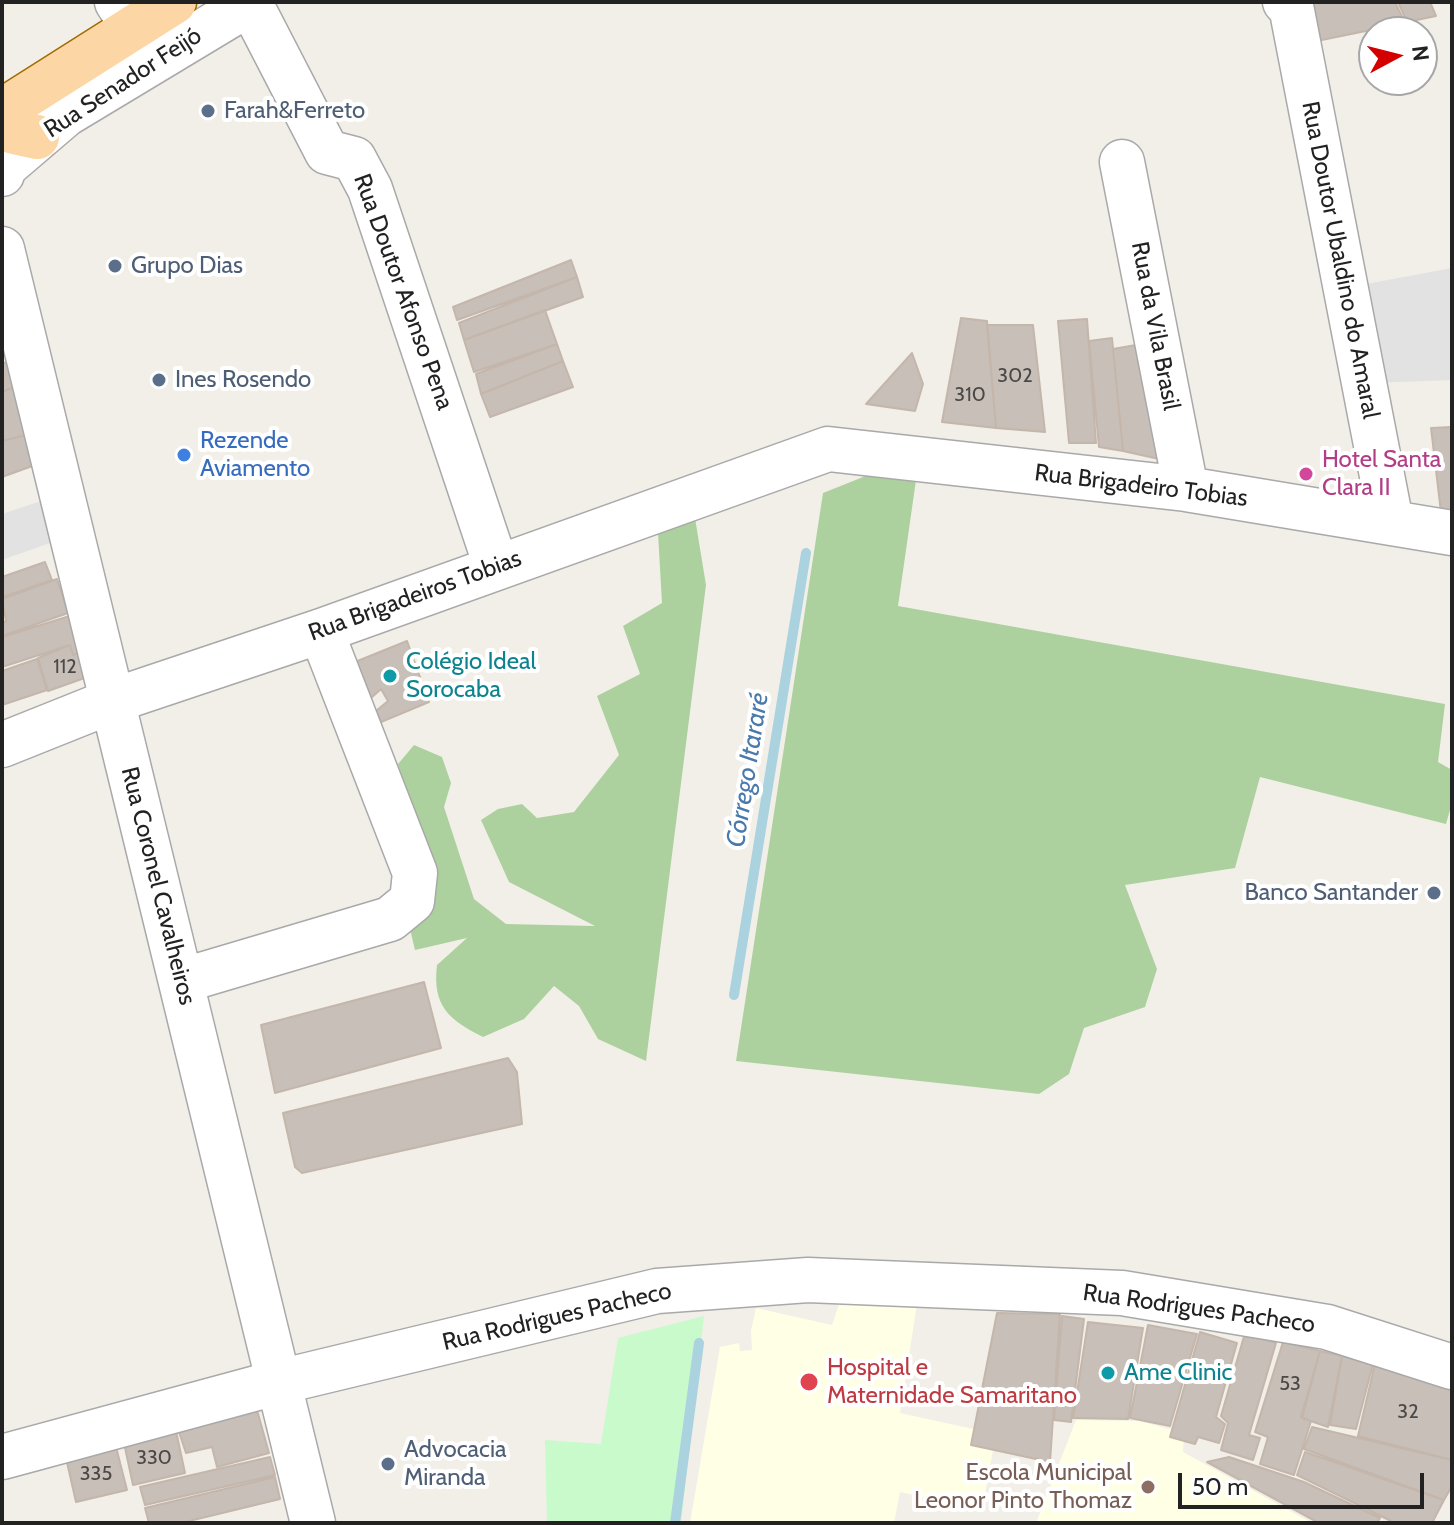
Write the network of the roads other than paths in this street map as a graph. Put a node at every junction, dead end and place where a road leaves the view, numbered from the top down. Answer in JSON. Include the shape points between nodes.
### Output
{"nodes":[{"id":1,"x":174,"y":2,"type":"edge"},
{"id":2,"x":251,"y":2,"type":"edge"},
{"id":3,"x":1292,"y":3,"type":"edge"},
{"id":4,"x":125,"y":14,"type":"edge"},
{"id":5,"x":3,"y":110,"type":"edge"},
{"id":6,"x":37,"y":137,"type":"junction"},
{"id":7,"x":1122,"y":162,"type":"dead end"},
{"id":8,"x":2,"y":174,"type":"edge"},
{"id":9,"x":2,"y":249,"type":"edge"},
{"id":10,"x":828,"y":449,"type":"joint"},
{"id":11,"x":1186,"y":489,"type":"junction"},
{"id":12,"x":1391,"y":522,"type":"junction"},
{"id":13,"x":1452,"y":533,"type":"edge"},
{"id":14,"x":496,"y":566,"type":"junction"},
{"id":15,"x":321,"y":631,"type":"junction"},
{"id":16,"x":112,"y":701,"type":"junction"},
{"id":17,"x":2,"y":745,"type":"edge"},
{"id":18,"x":181,"y":981,"type":"junction"},
{"id":19,"x":1452,"y":1367,"type":"edge"},
{"id":20,"x":279,"y":1382,"type":"junction"},
{"id":21,"x":2,"y":1457,"type":"edge"},
{"id":22,"x":313,"y":1523,"type":"edge"}],
"edges":[{"from":1,"to":4,"type":"main road"},
{"from":2,"to":6,"type":"street","name":"Rua Senador Feijó"},
{"from":2,"to":14,"type":"street","name":"Rua Doutor Afonso Pena","via":[[327,152],[354,159],[370,189]]},
{"from":3,"to":12,"type":"street","name":"Rua Doutor Ubaldino do Amaral"},
{"from":4,"to":5,"type":"main road"},
{"from":5,"to":6,"type":"main road","via":[[14,132]]},
{"from":6,"to":8,"type":"street","name":"Rua Senador Feijó"},
{"from":7,"to":11,"type":"street","name":"Rua da Vila Brasil"},
{"from":9,"to":16,"type":"street","name":"Rua Coronel Cavalheiros"},
{"from":10,"to":11,"type":"street","name":"Rua Brigadeiro Tobias"},
{"from":10,"to":14,"type":"street","name":"Rua Brigadeiros Tobias"},
{"from":11,"to":12,"type":"street","name":"Rua Brigadeiro Tobias"},
{"from":12,"to":13,"type":"street","name":"Rua Brigadeiro Tobias"},
{"from":14,"to":15,"type":"street","name":"Rua Brigadeiros Tobias"},
{"from":15,"to":16,"type":"street","name":"Rua Brigadeiros Tobias"},
{"from":15,"to":18,"type":"street","via":[[415,873],[412,901],[390,919]]},
{"from":16,"to":17,"type":"street","name":"Rua Brigadeiros Tobias"},
{"from":16,"to":18,"type":"street","name":"Rua Coronel Cavalheiros"},
{"from":18,"to":20,"type":"street","name":"Rua Coronel Cavalheiros"},
{"from":19,"to":20,"type":"street","name":"Rua Rodrigues Pacheco","via":[[1327,1327],[1122,1293],[808,1280],[657,1291]]},
{"from":20,"to":21,"type":"street","name":"Rua Rodrigues Pacheco"},
{"from":20,"to":22,"type":"street","name":"Rua Coronel Cavalheiros"}]}
